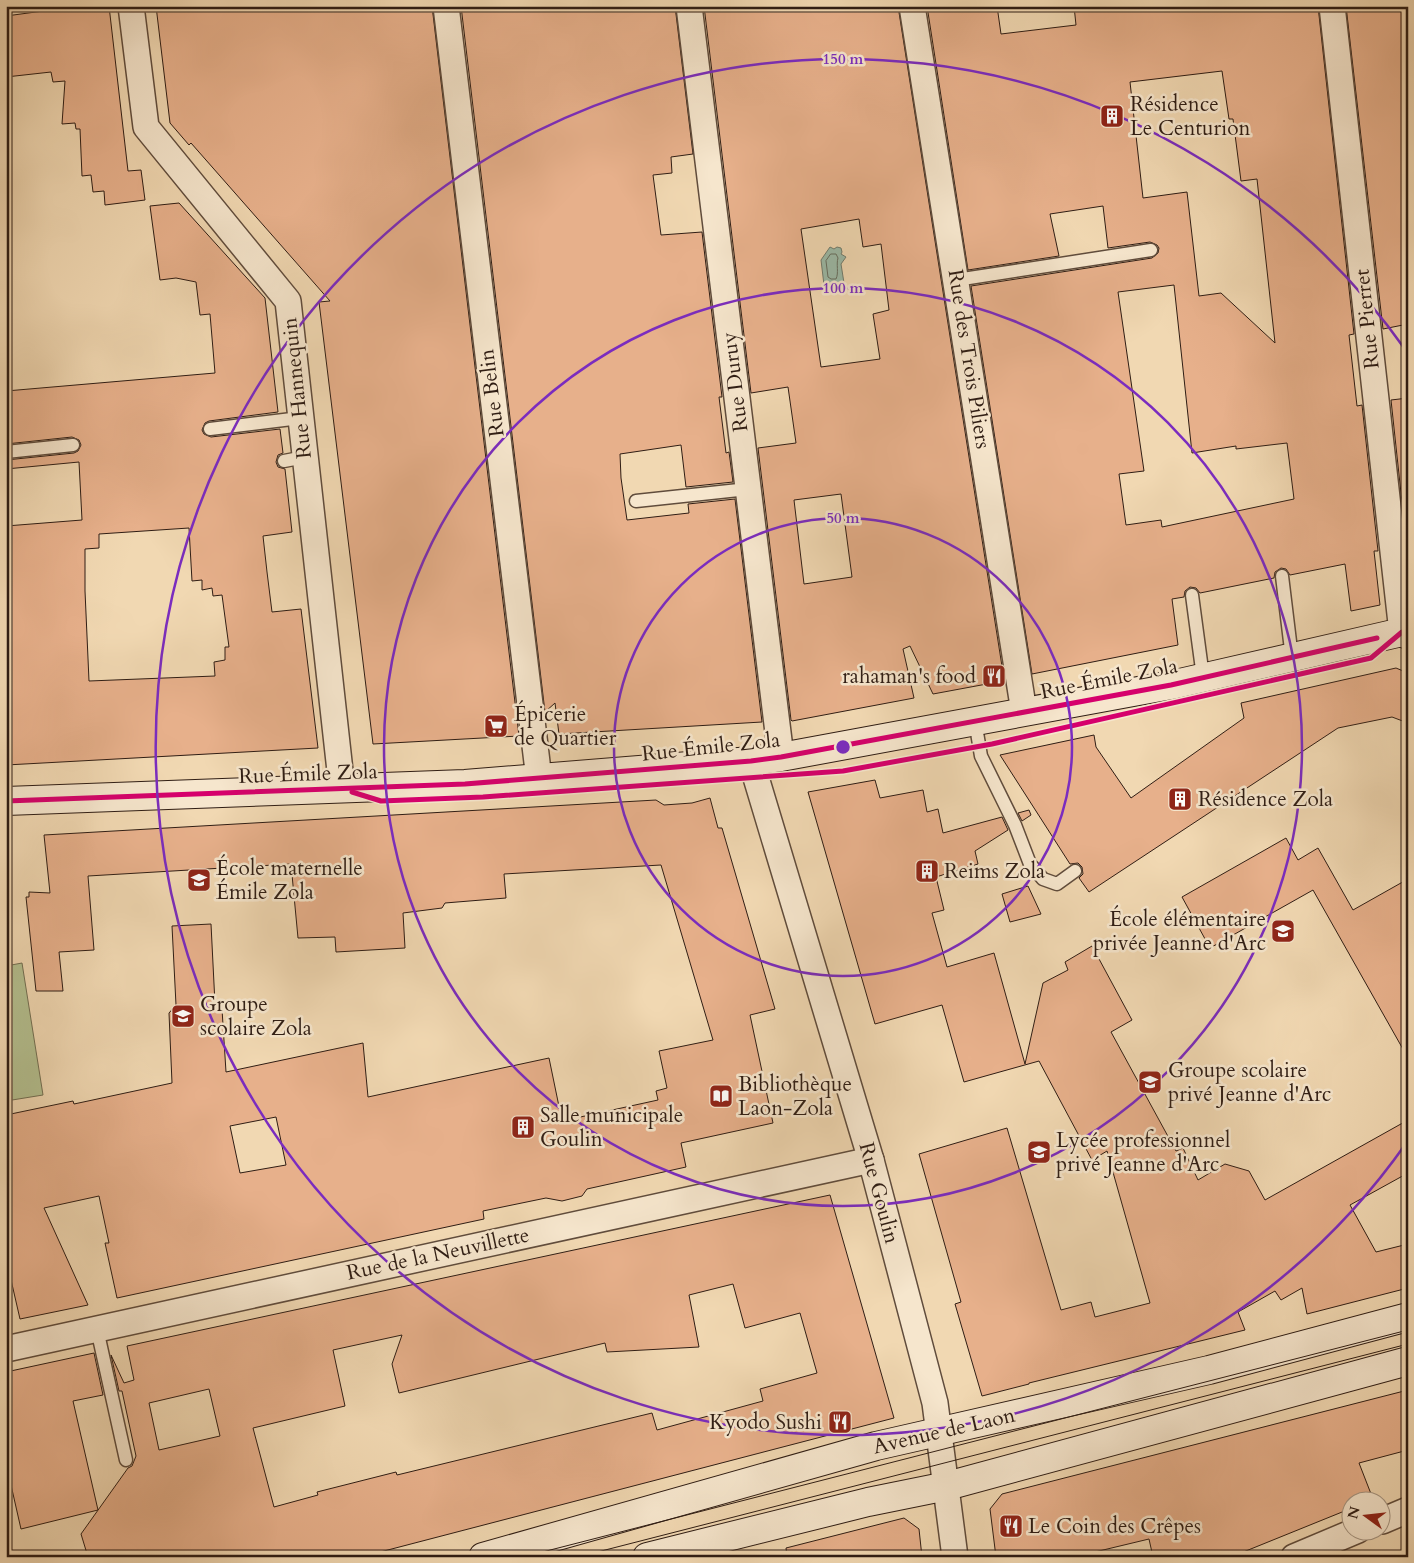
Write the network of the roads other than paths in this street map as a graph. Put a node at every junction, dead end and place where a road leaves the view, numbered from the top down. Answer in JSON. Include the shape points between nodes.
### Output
{"nodes":[{"id":1,"x":131,"y":6,"type":"edge"},
{"id":2,"x":446,"y":6,"type":"edge"},
{"id":3,"x":689,"y":6,"type":"edge"},
{"id":4,"x":912,"y":6,"type":"edge"},
{"id":5,"x":1332,"y":6,"type":"edge"},
{"id":6,"x":1151,"y":250,"type":"dead end"},
{"id":7,"x":956,"y":280,"type":"junction"},
{"id":8,"x":300,"y":418,"type":"junction"},
{"id":9,"x":210,"y":428,"type":"dead end"},
{"id":10,"x":73,"y":445,"type":"dead end"},
{"id":11,"x":6,"y":452,"type":"edge"},
{"id":12,"x":748,"y":489,"type":"junction"},
{"id":13,"x":636,"y":501,"type":"dead end"},
{"id":14,"x":1282,"y":576,"type":"dead end"},
{"id":15,"x":1192,"y":595,"type":"dead end"},
{"id":16,"x":1406,"y":632,"type":"edge"},
{"id":17,"x":1292,"y":658,"type":"junction"},
{"id":18,"x":1203,"y":678,"type":"junction"},
{"id":19,"x":1024,"y":712,"type":"junction"},
{"id":20,"x":975,"y":721,"type":"junction"},
{"id":21,"x":781,"y":757,"type":"junction"},
{"id":22,"x":751,"y":761,"type":"junction"},
{"id":23,"x":539,"y":779,"type":"junction"},
{"id":24,"x":342,"y":789,"type":"junction"},
{"id":25,"x":6,"y":801,"type":"edge"},
{"id":26,"x":1075,"y":871,"type":"dead end"},
{"id":27,"x":870,"y":1160,"type":"junction"},
{"id":28,"x":1408,"y":1317,"type":"edge"},
{"id":29,"x":97,"y":1329,"type":"junction"},
{"id":30,"x":6,"y":1349,"type":"edge"},
{"id":31,"x":1408,"y":1362,"type":"edge"},
{"id":32,"x":938,"y":1432,"type":"junction"},
{"id":33,"x":126,"y":1460,"type":"dead end"},
{"id":34,"x":947,"y":1486,"type":"junction"},
{"id":35,"x":1408,"y":1510,"type":"edge"},
{"id":36,"x":1392,"y":1517,"type":"edge"},
{"id":37,"x":1342,"y":1537,"type":"edge"},
{"id":38,"x":483,"y":1557,"type":"edge"},
{"id":39,"x":647,"y":1557,"type":"edge"},
{"id":40,"x":955,"y":1557,"type":"edge"},
{"id":41,"x":1294,"y":1557,"type":"edge"}],
"edges":[{"from":1,"to":8,"type":"street","name":"Rue Hannequin","via":[[146,127],[288,301]]},
{"from":2,"to":23,"type":"street","name":"Rue Belin"},
{"from":3,"to":12,"type":"street","name":"Rue Duruy"},
{"from":4,"to":7,"type":"street","name":"Rue des Trois Piliers"},
{"from":5,"to":16,"type":"street","name":"Rue Pierret"},
{"from":6,"to":7,"type":"lane"},
{"from":7,"to":19,"type":"street","name":"Rue des Trois Piliers"},
{"from":8,"to":9,"type":"lane"},
{"from":8,"to":24,"type":"street","name":"Rue Hannequin","via":[[295,459]]},
{"from":10,"to":11,"type":"lane"},
{"from":12,"to":13,"type":"lane"},
{"from":12,"to":21,"type":"street","name":"Rue Duruy"},
{"from":14,"to":17,"type":"lane"},
{"from":15,"to":18,"type":"lane"},
{"from":16,"to":17,"type":"main road","name":"Rue Émile Zola"},
{"from":17,"to":18,"type":"main road","name":"Rue Émile Zola"},
{"from":18,"to":19,"type":"main road","name":"Rue Émile Zola"},
{"from":19,"to":20,"type":"main road","name":"Rue Émile Zola"},
{"from":20,"to":21,"type":"main road","name":"Rue Émile Zola"},
{"from":20,"to":26,"type":"lane","via":[[981,756],[1030,864],[1043,879],[1057,884]]},
{"from":21,"to":22,"type":"main road","name":"Rue Émile Zola"},
{"from":22,"to":23,"type":"main road","name":"Rue Émile Zola"},
{"from":22,"to":27,"type":"street","name":"Rue Goulin"},
{"from":23,"to":24,"type":"main road","name":"Rue Émile Zola"},
{"from":24,"to":25,"type":"main road","name":"Rue Émile Zola"},
{"from":27,"to":29,"type":"street","name":"Rue de la Neuvillette"},
{"from":27,"to":32,"type":"street","name":"Rue Goulin","via":[[935,1403]]},
{"from":28,"to":32,"type":"main road","name":"Avenue de Laon","via":[[1209,1370]]},
{"from":29,"to":30,"type":"street","name":"Rue de la Neuvillette"},
{"from":29,"to":33,"type":"lane"},
{"from":31,"to":34,"type":"main road"},
{"from":32,"to":34,"type":"street","name":"Rue Goulin"},
{"from":32,"to":38,"type":"main road","name":"Avenue de Laon","via":[[876,1446]]},
{"from":34,"to":39,"type":"main road","via":[[868,1502]]},
{"from":34,"to":40,"type":"street","name":"Rue Goulin"},
{"from":35,"to":36,"type":"street"},
{"from":37,"to":41,"type":"street"}]}
